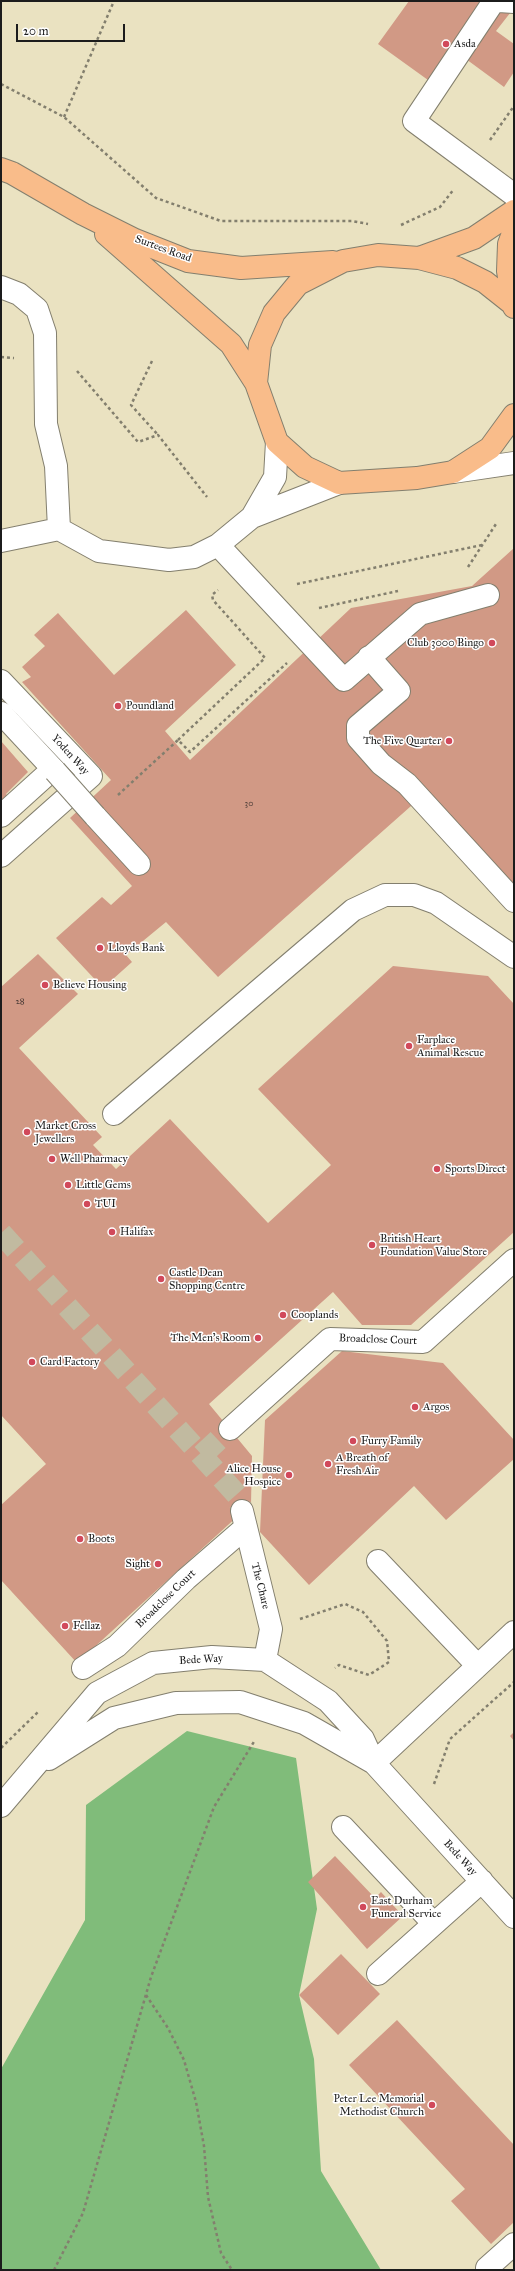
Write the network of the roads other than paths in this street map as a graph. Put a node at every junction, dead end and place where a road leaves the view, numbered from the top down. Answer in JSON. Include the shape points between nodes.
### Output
{"nodes":[{"id":1,"x":494,"y":1,"type":"edge"},
{"id":2,"x":499,"y":1,"type":"edge"},
{"id":3,"x":514,"y":2,"type":"edge"},
{"id":4,"x":1,"y":169,"type":"edge"},
{"id":5,"x":514,"y":195,"type":"edge"},
{"id":6,"x":514,"y":211,"type":"edge"},
{"id":7,"x":83,"y":214,"type":"junction"},
{"id":8,"x":514,"y":231,"type":"edge"},
{"id":9,"x":419,"y":258,"type":"junction"},
{"id":10,"x":343,"y":261,"type":"junction"},
{"id":11,"x":1,"y":287,"type":"edge"},
{"id":12,"x":514,"y":306,"type":"edge"},
{"id":13,"x":256,"y":383,"type":"junction"},
{"id":14,"x":514,"y":415,"type":"edge"},
{"id":15,"x":277,"y":442,"type":"junction"},
{"id":16,"x":514,"y":463,"type":"edge"},
{"id":17,"x":454,"y":472,"type":"junction"},
{"id":18,"x":340,"y":483,"type":"junction"},
{"id":19,"x":252,"y":517,"type":"junction"},
{"id":20,"x":60,"y":529,"type":"junction"},
{"id":21,"x":1,"y":541,"type":"edge"},
{"id":22,"x":218,"y":545,"type":"junction"},
{"id":23,"x":488,"y":595,"type":"dead end"},
{"id":24,"x":369,"y":657,"type":"junction"},
{"id":25,"x":1,"y":681,"type":"edge"},
{"id":26,"x":1,"y":713,"type":"edge"},
{"id":27,"x":54,"y":770,"type":"junction"},
{"id":28,"x":1,"y":816,"type":"edge"},
{"id":29,"x":1,"y":856,"type":"edge"},
{"id":30,"x":139,"y":864,"type":"dead end"},
{"id":31,"x":514,"y":901,"type":"edge"},
{"id":32,"x":514,"y":957,"type":"edge"},
{"id":33,"x":114,"y":1114,"type":"dead end"},
{"id":34,"x":514,"y":1260,"type":"edge"},
{"id":35,"x":230,"y":1429,"type":"tunnel mouth"},
{"id":36,"x":244,"y":1519,"type":"joint"},
{"id":37,"x":378,"y":1561,"type":"dead end"},
{"id":38,"x":514,"y":1632,"type":"edge"},
{"id":39,"x":265,"y":1660,"type":"junction"},
{"id":40,"x":477,"y":1665,"type":"junction"},
{"id":41,"x":83,"y":1668,"type":"dead end"},
{"id":42,"x":374,"y":1763,"type":"junction"},
{"id":43,"x":28,"y":1772,"type":"junction"},
{"id":44,"x":1,"y":1806,"type":"edge"},
{"id":45,"x":343,"y":1827,"type":"dead end"},
{"id":46,"x":482,"y":1882,"type":"junction"},
{"id":47,"x":514,"y":1916,"type":"edge"},
{"id":48,"x":434,"y":1924,"type":"junction"},
{"id":49,"x":378,"y":1974,"type":"dead end"},
{"id":50,"x":514,"y":2244,"type":"edge"},
{"id":51,"x":487,"y":2268,"type":"dead end"}],
"edges":[{"from":1,"to":5,"type":"street","via":[[414,121]]},
{"from":2,"to":3,"type":"street"},
{"from":4,"to":7,"type":"main road","name":"Surtees Road"},
{"from":6,"to":9,"type":"main road","via":[[474,238]]},
{"from":7,"to":10,"type":"main road","name":"Surtees Road","via":[[135,240],[188,260],[241,268]]},
{"from":7,"to":13,"type":"main road","name":"Surtees Road","via":[[231,344]]},
{"from":8,"to":12,"type":"main road","via":[[509,244],[508,271]]},
{"from":9,"to":10,"type":"main road","via":[[378,255]]},
{"from":9,"to":12,"type":"main road","via":[[457,268],[478,278]]},
{"from":10,"to":13,"type":"main road","via":[[298,284],[274,313],[260,344]]},
{"from":11,"to":20,"type":"street","via":[[19,294],[37,309],[46,332],[46,424],[56,466]]},
{"from":13,"to":15,"type":"main road"},
{"from":14,"to":17,"type":"main road","via":[[490,448]]},
{"from":15,"to":18,"type":"main road","via":[[304,467]]},
{"from":15,"to":19,"type":"street","via":[[275,477]]},
{"from":16,"to":17,"type":"street"},
{"from":17,"to":18,"type":"main road","via":[[417,478]]},
{"from":18,"to":19,"type":"street"},
{"from":19,"to":22,"type":"street"},
{"from":20,"to":21,"type":"street"},
{"from":20,"to":22,"type":"street","via":[[99,551],[168,560],[194,557]]},
{"from":22,"to":24,"type":"street","via":[[344,680]]},
{"from":23,"to":24,"type":"street","via":[[420,614]]},
{"from":24,"to":31,"type":"street","via":[[398,691],[358,726],[358,738],[382,764],[407,784]]},
{"from":25,"to":29,"type":"street","name":"Yoden Way","via":[[91,776]]},
{"from":26,"to":27,"type":"street"},
{"from":27,"to":28,"type":"street"},
{"from":27,"to":30,"type":"street","bridge":true},
{"from":32,"to":33,"type":"street","via":[[436,903],[414,895],[385,895],[353,910]]},
{"from":34,"to":35,"type":"street","name":"Broadclose Court","via":[[423,1342],[330,1339]]},
{"from":36,"to":39,"type":"street","name":"The Chare","via":[[271,1629]]},
{"from":36,"to":41,"type":"street","name":"Broadclose Court","via":[[117,1646]]},
{"from":37,"to":40,"type":"street"},
{"from":38,"to":40,"type":"street"},
{"from":39,"to":42,"type":"street","name":"Bede Way","via":[[328,1701],[363,1739]]},
{"from":39,"to":43,"type":"street","name":"Bede Way","via":[[212,1657],[153,1663],[97,1693]]},
{"from":40,"to":42,"type":"street"},
{"from":42,"to":43,"type":"street","name":"Bede Way","via":[[304,1723],[240,1702],[176,1703],[114,1718]]},
{"from":42,"to":46,"type":"street","name":"Bede Way"},
{"from":43,"to":44,"type":"street","name":"Bede Way"},
{"from":45,"to":48,"type":"street"},
{"from":46,"to":47,"type":"street","name":"Bede Way"},
{"from":46,"to":48,"type":"street"},
{"from":48,"to":49,"type":"street"},
{"from":50,"to":51,"type":"street"}]}
